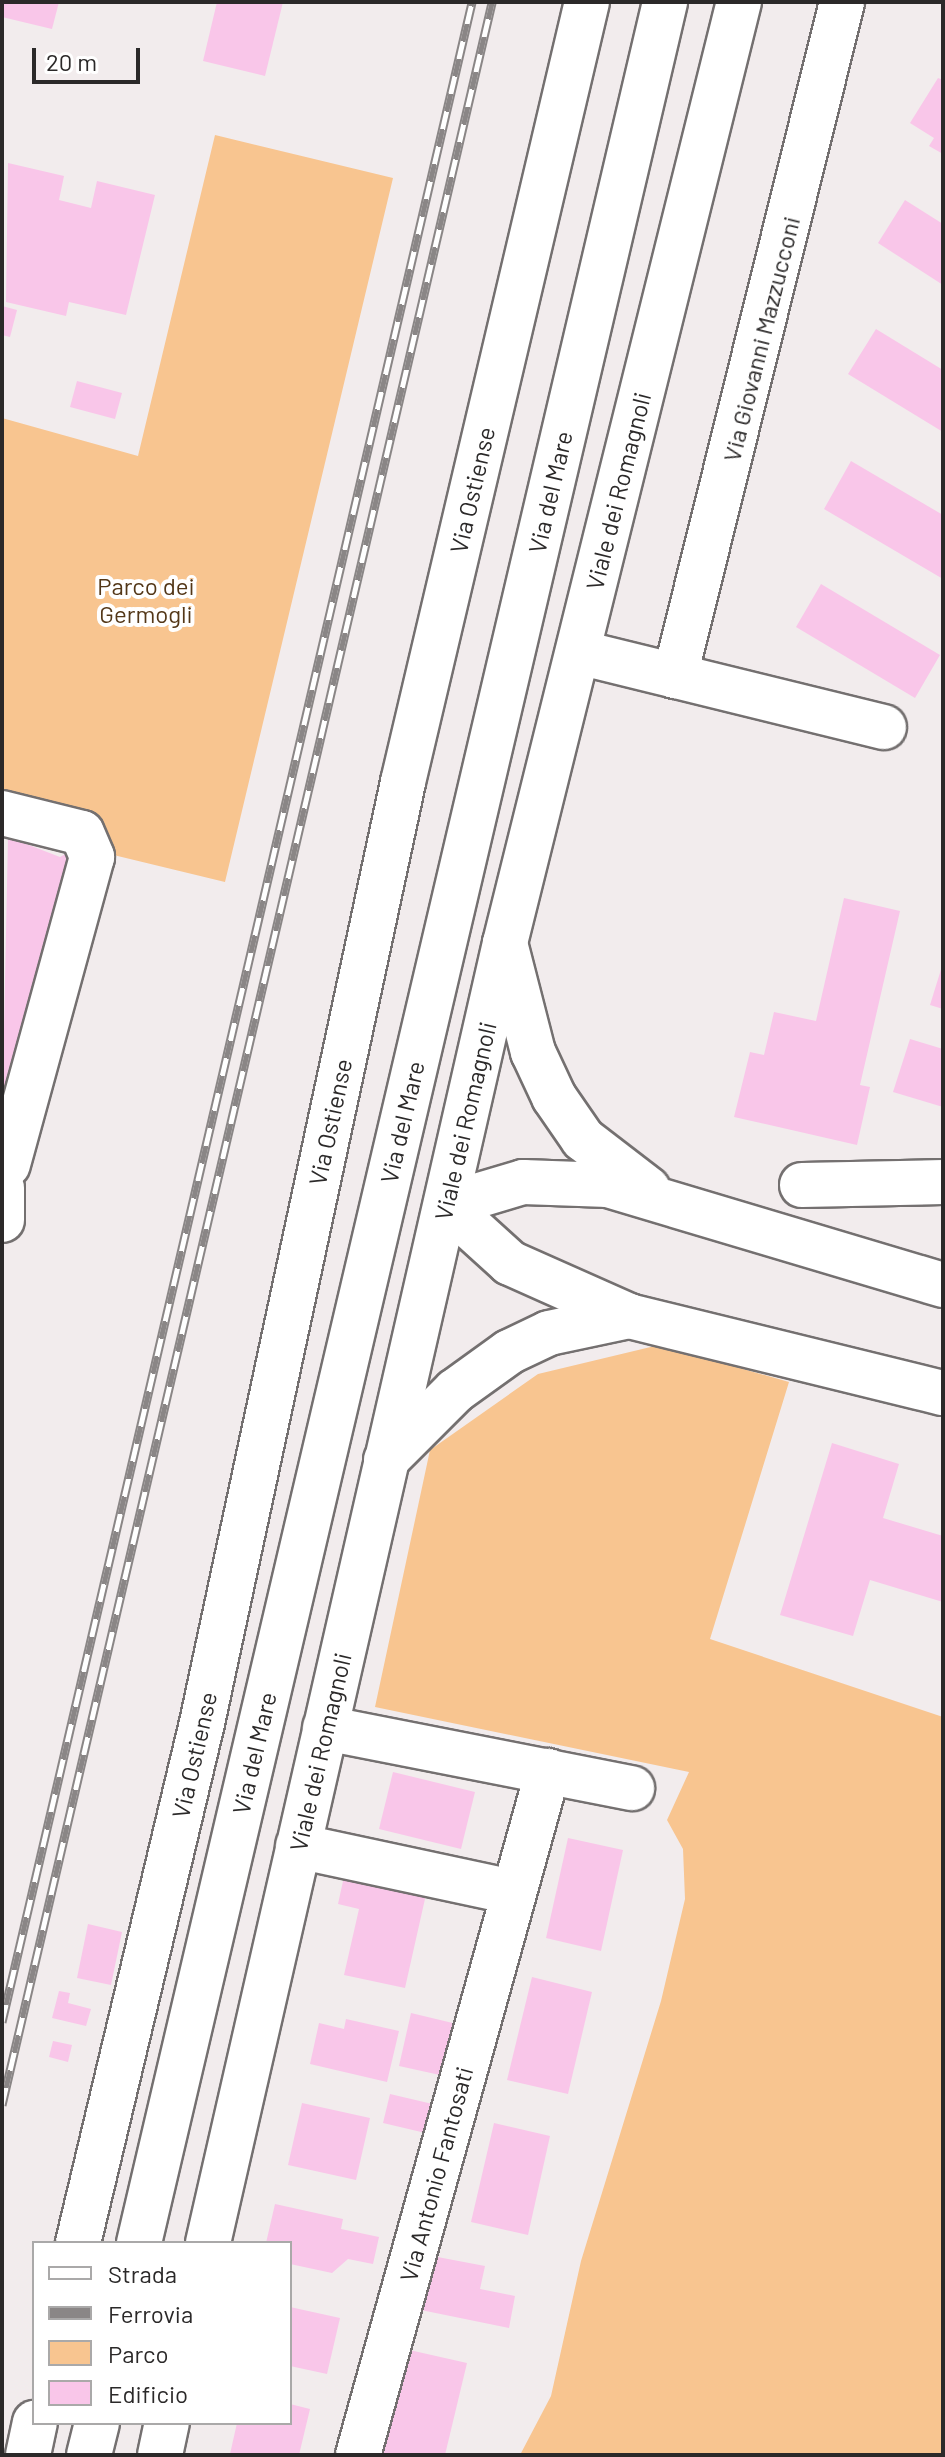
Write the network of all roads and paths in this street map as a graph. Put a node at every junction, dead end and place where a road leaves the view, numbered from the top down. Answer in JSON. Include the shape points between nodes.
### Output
{"nodes":[{"id":1,"x":587,"y":2,"type":"edge"},
{"id":2,"x":665,"y":2,"type":"edge"},
{"id":3,"x":739,"y":2,"type":"edge"},
{"id":4,"x":842,"y":2,"type":"edge"},
{"id":5,"x":578,"y":652,"type":"junction"},
{"id":6,"x":675,"y":676,"type":"junction"},
{"id":7,"x":884,"y":727,"type":"dead end"},
{"id":8,"x":2,"y":813,"type":"edge"},
{"id":9,"x":505,"y":943,"type":"junction"},
{"id":10,"x":5,"y":1176,"type":"edge"},
{"id":11,"x":943,"y":1182,"type":"edge"},
{"id":12,"x":802,"y":1185,"type":"dead end"},
{"id":13,"x":659,"y":1197,"type":"junction"},
{"id":14,"x":446,"y":1205,"type":"junction"},
{"id":15,"x":2,"y":1220,"type":"edge"},
{"id":16,"x":943,"y":1285,"type":"edge"},
{"id":17,"x":629,"y":1316,"type":"junction"},
{"id":18,"x":943,"y":1393,"type":"edge"},
{"id":19,"x":386,"y":1460,"type":"junction"},
{"id":20,"x":325,"y":1728,"type":"junction"},
{"id":21,"x":548,"y":1771,"type":"junction"},
{"id":22,"x":632,"y":1788,"type":"dead end"},
{"id":23,"x":298,"y":1846,"type":"junction"},
{"id":24,"x":513,"y":1892,"type":"junction"},
{"id":25,"x":78,"y":2241,"type":"edge"},
{"id":26,"x":139,"y":2241,"type":"edge"},
{"id":27,"x":208,"y":2241,"type":"edge"},
{"id":28,"x":35,"y":2425,"type":"edge"},
{"id":29,"x":96,"y":2425,"type":"edge"},
{"id":30,"x":167,"y":2425,"type":"edge"},
{"id":31,"x":28,"y":2455,"type":"edge"},
{"id":32,"x":89,"y":2455,"type":"edge"},
{"id":33,"x":160,"y":2455,"type":"edge"},
{"id":34,"x":358,"y":2455,"type":"edge"}],
"edges":[{"from":1,"to":25,"type":"main road","name":"Via Ostiense","via":[[403,782],[202,1723]]},
{"from":2,"to":26,"type":"main road","name":"Via del Mare"},
{"from":3,"to":5,"type":"main road","name":"Viale dei Romagnoli"},
{"from":4,"to":6,"type":"main road","name":"Via Giovanni Mazzucconi"},
{"from":5,"to":6,"type":"main road"},
{"from":5,"to":9,"type":"main road","name":"Viale dei Romagnoli"},
{"from":6,"to":7,"type":"main road"},
{"from":8,"to":10,"type":"main road","via":[[82,833],[92,857]]},
{"from":9,"to":13,"type":"main road","via":[[533,1052],[554,1097],[583,1139]]},
{"from":9,"to":14,"type":"main road","name":"Viale dei Romagnoli"},
{"from":10,"to":15,"type":"main road"},
{"from":11,"to":12,"type":"main road"},
{"from":13,"to":14,"type":"main road","via":[[541,1181]]},
{"from":13,"to":16,"type":"main road"},
{"from":14,"to":17,"type":"main road","via":[[510,1263]]},
{"from":14,"to":19,"type":"main road","name":"Viale dei Romagnoli"},
{"from":17,"to":18,"type":"main road"},
{"from":17,"to":19,"type":"main road","via":[[549,1333],[509,1352],[455,1391]]},
{"from":19,"to":20,"type":"main road","name":"Viale dei Romagnoli"},
{"from":20,"to":21,"type":"main road"},
{"from":20,"to":23,"type":"main road","name":"Viale dei Romagnoli"},
{"from":21,"to":22,"type":"main road"},
{"from":21,"to":24,"type":"main road","name":"Via Antonio Fantosati"},
{"from":23,"to":24,"type":"main road"},
{"from":23,"to":27,"type":"main road","name":"Viale dei Romagnoli"},
{"from":24,"to":34,"type":"main road","name":"Via Antonio Fantosati"},
{"from":28,"to":31,"type":"main road"},
{"from":29,"to":32,"type":"main road"},
{"from":30,"to":33,"type":"main road"}]}
